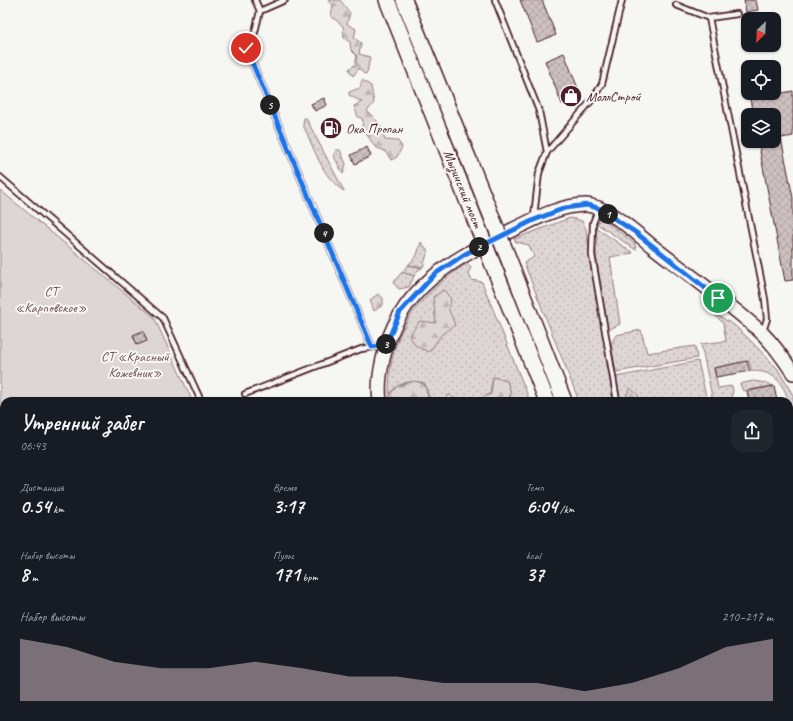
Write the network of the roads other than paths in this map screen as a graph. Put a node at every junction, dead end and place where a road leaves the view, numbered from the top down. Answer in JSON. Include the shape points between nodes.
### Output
{"nodes":[{"id":1,"x":255,"y":0,"type":"edge"},
{"id":2,"x":285,"y":0,"type":"edge"},
{"id":3,"x":387,"y":0,"type":"edge"},
{"id":4,"x":404,"y":0,"type":"edge"},
{"id":5,"x":495,"y":0,"type":"edge"},
{"id":6,"x":622,"y":0,"type":"edge"},
{"id":7,"x":676,"y":5,"type":"dead end"},
{"id":8,"x":260,"y":11,"type":"junction"},
{"id":9,"x":737,"y":14,"type":"dead end"},
{"id":10,"x":709,"y":18,"type":"junction"},
{"id":11,"x":547,"y":152,"type":"junction"},
{"id":12,"x":0,"y":177,"type":"edge"},
{"id":13,"x":598,"y":208,"type":"junction"},
{"id":14,"x":534,"y":220,"type":"junction"},
{"id":15,"x":762,"y":333,"type":"junction"},
{"id":16,"x":386,"y":345,"type":"junction"},
{"id":17,"x":372,"y":347,"type":"junction"},
{"id":18,"x":793,"y":374,"type":"edge"},
{"id":19,"x":245,"y":394,"type":"dead end"},
{"id":20,"x":198,"y":397,"type":"edge"},
{"id":21,"x":380,"y":397,"type":"edge"},
{"id":22,"x":545,"y":397,"type":"edge"},
{"id":23,"x":562,"y":397,"type":"edge"},
{"id":24,"x":616,"y":397,"type":"edge"}],
"edges":[{"from":1,"to":8,"type":"lane"},
{"from":2,"to":8,"type":"lane"},
{"from":3,"to":22,"type":"main road","name":"Мызинский мост","bridge":true},
{"from":4,"to":23,"type":"main road","name":"Мызинский мост","bridge":true},
{"from":5,"to":11,"type":"lane","via":[[539,111]]},
{"from":6,"to":11,"type":"lane","via":[[602,84],[592,100]]},
{"from":7,"to":10,"type":"lane"},
{"from":8,"to":17,"type":"lane","via":[[255,32],[246,48]]},
{"from":9,"to":10,"type":"lane"},
{"from":10,"to":15,"type":"lane","via":[[765,299],[767,319]]},
{"from":11,"to":14,"type":"lane","via":[[539,173]]},
{"from":12,"to":20,"type":"lane","via":[[163,318]]},
{"from":13,"to":14,"type":"street","via":[[587,205],[565,208]]},
{"from":13,"to":15,"type":"street","via":[[635,232]]},
{"from":13,"to":24,"type":"lane","via":[[593,223],[592,255]]},
{"from":14,"to":16,"type":"street","via":[[465,254],[435,274],[400,312]]},
{"from":15,"to":18,"type":"street"},
{"from":16,"to":17,"type":"lane"},
{"from":16,"to":21,"type":"street"},
{"from":17,"to":19,"type":"lane"}]}
